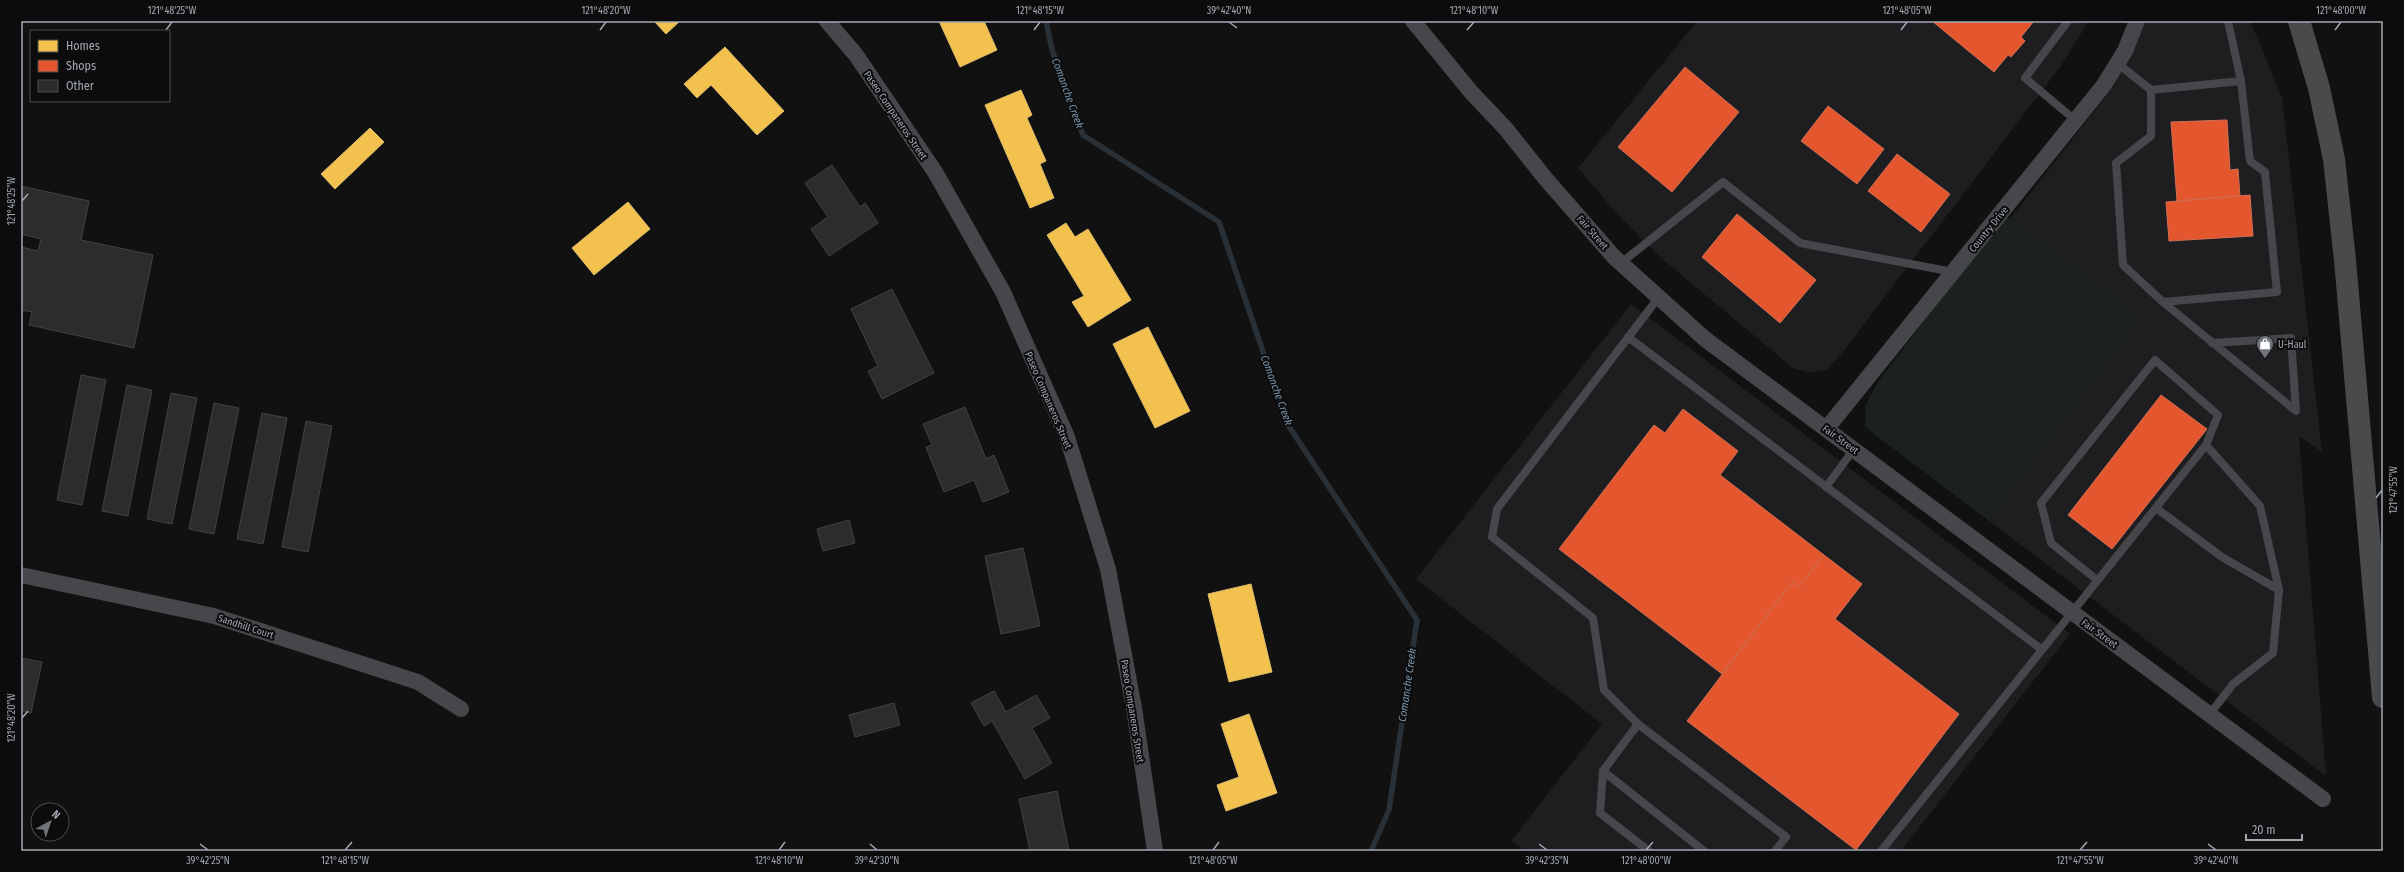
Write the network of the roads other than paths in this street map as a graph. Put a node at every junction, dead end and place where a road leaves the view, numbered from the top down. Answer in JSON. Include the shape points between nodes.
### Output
{"nodes":[{"id":1,"x":827,"y":21,"type":"edge"},
{"id":2,"x":1413,"y":21,"type":"edge"},
{"id":3,"x":2068,"y":21,"type":"edge"},
{"id":4,"x":2137,"y":21,"type":"edge"},
{"id":5,"x":2228,"y":21,"type":"edge"},
{"id":6,"x":2299,"y":21,"type":"edge"},
{"id":7,"x":2117,"y":63,"type":"junction"},
{"id":8,"x":2241,"y":81,"type":"junction"},
{"id":9,"x":2151,"y":90,"type":"junction"},
{"id":10,"x":2075,"y":120,"type":"junction"},
{"id":11,"x":1621,"y":263,"type":"junction"},
{"id":12,"x":1953,"y":272,"type":"junction"},
{"id":13,"x":1659,"y":297,"type":"junction"},
{"id":14,"x":2163,"y":302,"type":"junction"},
{"id":15,"x":1628,"y":337,"type":"junction"},
{"id":16,"x":2212,"y":343,"type":"junction"},
{"id":17,"x":1827,"y":428,"type":"junction"},
{"id":18,"x":2206,"y":445,"type":"junction"},
{"id":19,"x":1854,"y":449,"type":"junction"},
{"id":20,"x":1826,"y":487,"type":"junction"},
{"id":21,"x":2156,"y":508,"type":"junction"},
{"id":22,"x":21,"y":575,"type":"edge"},
{"id":23,"x":2097,"y":580,"type":"junction"},
{"id":24,"x":2279,"y":590,"type":"junction"},
{"id":25,"x":2071,"y":612,"type":"junction"},
{"id":26,"x":2041,"y":650,"type":"junction"},
{"id":27,"x":2383,"y":697,"type":"edge"},
{"id":28,"x":461,"y":709,"type":"dead end"},
{"id":29,"x":2210,"y":714,"type":"junction"},
{"id":30,"x":1638,"y":724,"type":"junction"},
{"id":31,"x":1603,"y":771,"type":"junction"},
{"id":32,"x":2323,"y":799,"type":"dead end"},
{"id":33,"x":1155,"y":851,"type":"edge"},
{"id":34,"x":1649,"y":851,"type":"edge"},
{"id":35,"x":1704,"y":851,"type":"edge"},
{"id":36,"x":1775,"y":851,"type":"edge"},
{"id":37,"x":1881,"y":851,"type":"edge"}],
"edges":[{"from":1,"to":33,"type":"street","name":"Paseo Companeros Street","via":[[856,55],[935,172],[1002,292],[1067,437],[1108,569],[1134,708]]},
{"from":2,"to":11,"type":"street","name":"Fair Street","via":[[1471,92]]},
{"from":3,"to":10,"type":"lane","via":[[2025,78]]},
{"from":4,"to":7,"type":"street","name":"Country Drive","via":[[2125,51]]},
{"from":5,"to":8,"type":"lane"},
{"from":6,"to":27,"type":"highway","via":[[2319,88],[2334,159]]},
{"from":7,"to":9,"type":"lane"},
{"from":7,"to":10,"type":"street","name":"Country Drive"},
{"from":8,"to":9,"type":"lane"},
{"from":8,"to":14,"type":"lane","via":[[2250,161],[2265,172],[2277,292]]},
{"from":9,"to":14,"type":"lane","via":[[2151,136],[2116,164],[2123,265]]},
{"from":10,"to":12,"type":"street","name":"Country Drive"},
{"from":11,"to":12,"type":"lane","via":[[1723,182],[1800,243]]},
{"from":11,"to":13,"type":"street","name":"Fair Street"},
{"from":12,"to":17,"type":"street","name":"Country Drive"},
{"from":13,"to":15,"type":"lane"},
{"from":13,"to":17,"type":"street","name":"Fair Street","via":[[1705,339],[1788,403]]},
{"from":14,"to":16,"type":"lane"},
{"from":15,"to":20,"type":"lane"},
{"from":15,"to":30,"type":"lane","via":[[1497,509],[1492,537],[1593,618],[1604,690]]},
{"from":16,"to":16,"type":"lane","via":[[2272,392],[2296,411],[2290,338]]},
{"from":17,"to":19,"type":"street","name":"Fair Street"},
{"from":18,"to":21,"type":"lane"},
{"from":18,"to":23,"type":"lane","via":[[2218,415],[2155,360],[2041,503],[2051,543]]},
{"from":18,"to":24,"type":"lane","via":[[2260,506]]},
{"from":19,"to":20,"type":"lane"},
{"from":19,"to":25,"type":"street","name":"Fair Street"},
{"from":20,"to":26,"type":"lane"},
{"from":21,"to":23,"type":"lane"},
{"from":21,"to":24,"type":"lane","via":[[2222,557]]},
{"from":22,"to":28,"type":"street","name":"Sandhill Court","via":[[214,616],[418,682]]},
{"from":23,"to":25,"type":"lane"},
{"from":24,"to":29,"type":"lane","via":[[2273,653],[2233,684]]},
{"from":25,"to":26,"type":"lane"},
{"from":25,"to":29,"type":"street","name":"Fair Street"},
{"from":26,"to":37,"type":"lane"},
{"from":29,"to":32,"type":"street","name":"Fair Street"},
{"from":30,"to":31,"type":"lane"},
{"from":30,"to":36,"type":"lane","via":[[1786,837]]},
{"from":31,"to":34,"type":"lane","via":[[1600,813]]},
{"from":31,"to":35,"type":"lane"}]}
